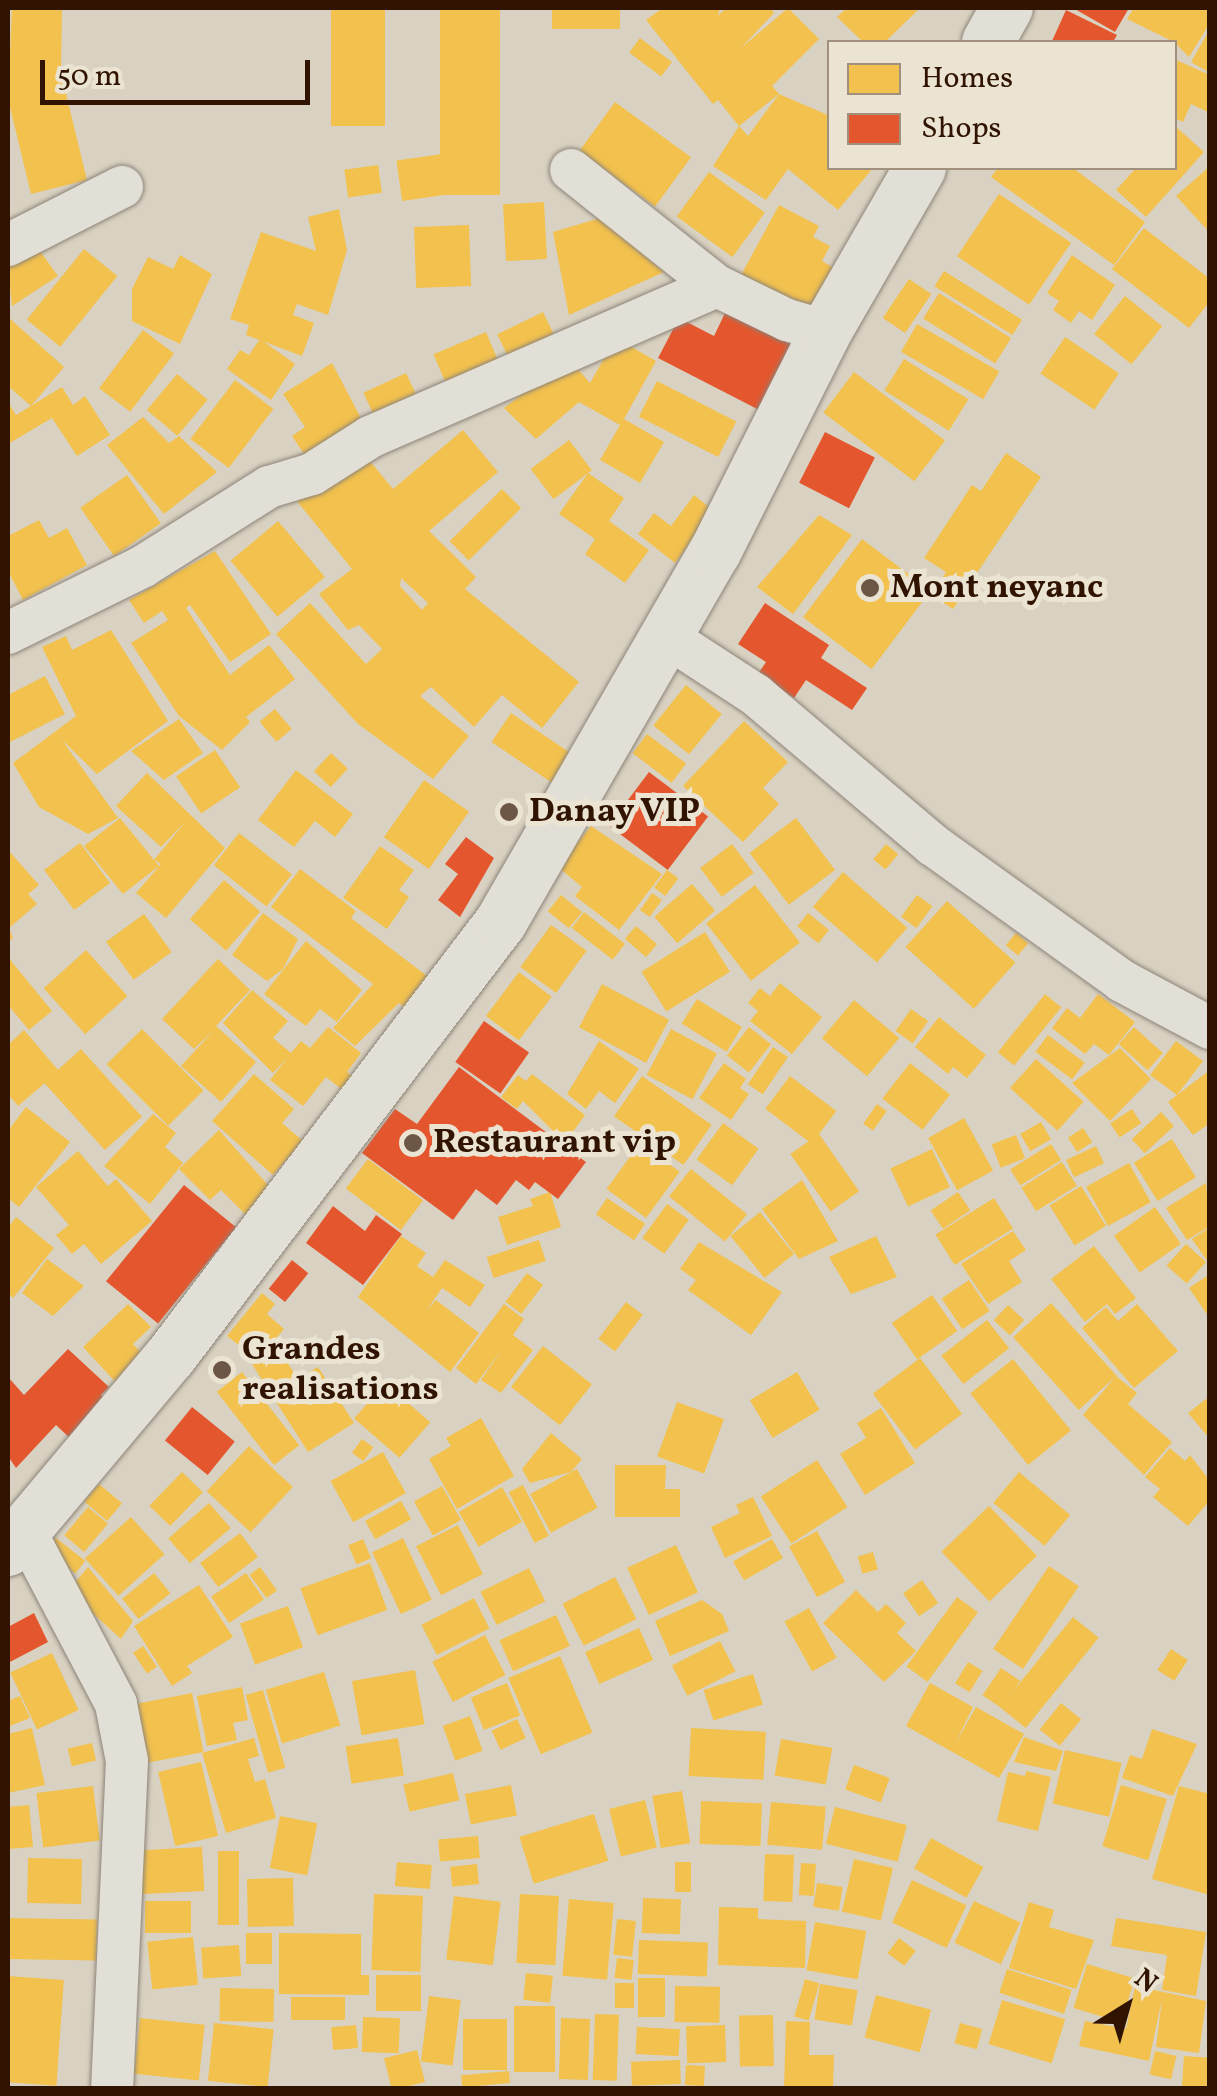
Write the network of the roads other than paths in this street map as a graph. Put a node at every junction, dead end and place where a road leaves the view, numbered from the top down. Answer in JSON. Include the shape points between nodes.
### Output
{"nodes":[{"id":1,"x":1007,"y":8,"type":"edge"},
{"id":2,"x":989,"y":40,"type":"edge"},
{"id":3,"x":571,"y":170,"type":"dead end"},
{"id":4,"x":919,"y":170,"type":"edge"},
{"id":5,"x":122,"y":188,"type":"dead end"},
{"id":6,"x":8,"y":245,"type":"edge"},
{"id":7,"x":717,"y":286,"type":"junction"},
{"id":8,"x":826,"y":331,"type":"junction"},
{"id":9,"x":8,"y":633,"type":"edge"},
{"id":10,"x":667,"y":637,"type":"junction"},
{"id":11,"x":1210,"y":1028,"type":"edge"},
{"id":12,"x":17,"y":1542,"type":"edge"},
{"id":13,"x":112,"y":2088,"type":"edge"}],
"edges":[{"from":1,"to":2,"type":"street"},
{"from":3,"to":7,"type":"street"},
{"from":4,"to":8,"type":"street"},
{"from":5,"to":6,"type":"street"},
{"from":7,"to":8,"type":"street","via":[[786,320]]},
{"from":7,"to":9,"type":"street","via":[[370,438],[312,474],[269,487],[142,567]]},
{"from":8,"to":10,"type":"street"},
{"from":10,"to":11,"type":"street","via":[[756,694],[933,844],[1122,981]]},
{"from":10,"to":12,"type":"street","via":[[501,922],[292,1201]]},
{"from":12,"to":13,"type":"street","via":[[116,1704],[126,1761]]}]}
